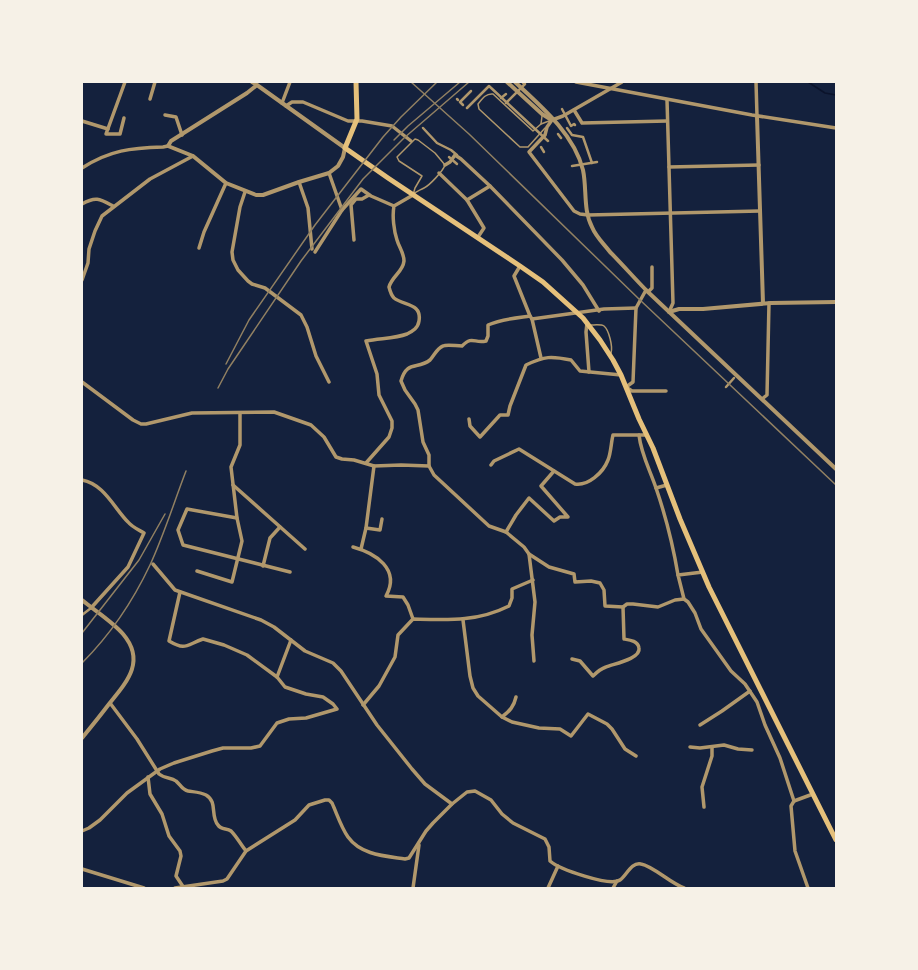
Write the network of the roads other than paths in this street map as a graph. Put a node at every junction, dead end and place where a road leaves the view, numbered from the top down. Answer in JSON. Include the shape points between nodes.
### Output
{"nodes":[{"id":1,"x":125,"y":82,"type":"edge"},
{"id":2,"x":155,"y":82,"type":"edge"},
{"id":3,"x":252,"y":82,"type":"edge"},
{"id":4,"x":290,"y":82,"type":"edge"},
{"id":5,"x":356,"y":82,"type":"edge"},
{"id":6,"x":508,"y":82,"type":"edge"},
{"id":7,"x":515,"y":82,"type":"edge"},
{"id":8,"x":576,"y":82,"type":"edge"},
{"id":9,"x":622,"y":82,"type":"edge"},
{"id":10,"x":756,"y":82,"type":"edge"},
{"id":11,"x":258,"y":83,"type":"edge"},
{"id":12,"x":524,"y":83,"type":"edge"},
{"id":13,"x":610,"y":89,"type":"junction"},
{"id":14,"x":471,"y":91,"type":"dead end"},
{"id":15,"x":506,"y":94,"type":"dead end"},
{"id":16,"x":501,"y":98,"type":"junction"},
{"id":17,"x":150,"y":99,"type":"dead end"},
{"id":18,"x":667,"y":100,"type":"junction"},
{"id":19,"x":506,"y":103,"type":"junction"},
{"id":20,"x":284,"y":104,"type":"junction"},
{"id":21,"x":463,"y":105,"type":"dead end"},
{"id":22,"x":467,"y":108,"type":"dead end"},
{"id":23,"x":574,"y":110,"type":"junction"},
{"id":24,"x":562,"y":111,"type":"dead end"},
{"id":25,"x":542,"y":114,"type":"junction"},
{"id":26,"x":165,"y":115,"type":"dead end"},
{"id":27,"x":757,"y":116,"type":"junction"},
{"id":28,"x":124,"y":118,"type":"dead end"},
{"id":29,"x":552,"y":120,"type":"junction"},
{"id":30,"x":82,"y":121,"type":"edge"},
{"id":31,"x":356,"y":121,"type":"junction"},
{"id":32,"x":667,"y":121,"type":"junction"},
{"id":33,"x":541,"y":124,"type":"junction"},
{"id":34,"x":574,"y":124,"type":"dead end"},
{"id":35,"x":547,"y":127,"type":"junction"},
{"id":36,"x":423,"y":128,"type":"dead end"},
{"id":37,"x":568,"y":128,"type":"dead end"},
{"id":38,"x":836,"y":128,"type":"edge"},
{"id":39,"x":108,"y":129,"type":"junction"},
{"id":40,"x":558,"y":134,"type":"dead end"},
{"id":41,"x":182,"y":135,"type":"junction"},
{"id":42,"x":572,"y":135,"type":"junction"},
{"id":43,"x":561,"y":138,"type":"dead end"},
{"id":44,"x":575,"y":138,"type":"dead end"},
{"id":45,"x":412,"y":141,"type":"junction"},
{"id":46,"x":548,"y":141,"type":"dead end"},
{"id":47,"x":168,"y":146,"type":"junction"},
{"id":48,"x":541,"y":147,"type":"dead end"},
{"id":49,"x":345,"y":148,"type":"junction"},
{"id":50,"x":544,"y":152,"type":"dead end"},
{"id":51,"x":193,"y":156,"type":"junction"},
{"id":52,"x":449,"y":157,"type":"dead end"},
{"id":53,"x":453,"y":160,"type":"junction"},
{"id":54,"x":597,"y":162,"type":"dead end"},
{"id":55,"x":592,"y":163,"type":"junction"},
{"id":56,"x":457,"y":164,"type":"dead end"},
{"id":57,"x":445,"y":165,"type":"junction"},
{"id":58,"x":759,"y":165,"type":"junction"},
{"id":59,"x":572,"y":166,"type":"dead end"},
{"id":60,"x":669,"y":167,"type":"junction"},
{"id":61,"x":82,"y":168,"type":"edge"},
{"id":62,"x":329,"y":173,"type":"junction"},
{"id":63,"x":439,"y":173,"type":"junction"},
{"id":64,"x":299,"y":182,"type":"junction"},
{"id":65,"x":226,"y":183,"type":"junction"},
{"id":66,"x":490,"y":186,"type":"junction"},
{"id":67,"x":245,"y":192,"type":"junction"},
{"id":68,"x":369,"y":195,"type":"junction"},
{"id":69,"x":413,"y":195,"type":"junction"},
{"id":70,"x":467,"y":200,"type":"junction"},
{"id":71,"x":82,"y":204,"type":"edge"},
{"id":72,"x":113,"y":206,"type":"junction"},
{"id":73,"x":394,"y":206,"type":"junction"},
{"id":74,"x":342,"y":210,"type":"junction"},
{"id":75,"x":760,"y":211,"type":"junction"},
{"id":76,"x":670,"y":213,"type":"junction"},
{"id":77,"x":588,"y":215,"type":"junction"},
{"id":78,"x":478,"y":237,"type":"junction"},
{"id":79,"x":354,"y":240,"type":"dead end"},
{"id":80,"x":199,"y":248,"type":"dead end"},
{"id":81,"x":520,"y":266,"type":"junction"},
{"id":82,"x":652,"y":267,"type":"dead end"},
{"id":83,"x":82,"y":280,"type":"edge"},
{"id":84,"x":647,"y":291,"type":"junction"},
{"id":85,"x":836,"y":302,"type":"edge"},
{"id":86,"x":763,"y":303,"type":"junction"},
{"id":87,"x":769,"y":303,"type":"junction"},
{"id":88,"x":636,"y":308,"type":"junction"},
{"id":89,"x":599,"y":311,"type":"junction"},
{"id":90,"x":669,"y":312,"type":"junction"},
{"id":91,"x":577,"y":313,"type":"junction"},
{"id":92,"x":531,"y":317,"type":"junction"},
{"id":93,"x":588,"y":324,"type":"junction"},
{"id":94,"x":610,"y":355,"type":"junction"},
{"id":95,"x":541,"y":358,"type":"junction"},
{"id":96,"x":589,"y":372,"type":"junction"},
{"id":97,"x":621,"y":376,"type":"junction"},
{"id":98,"x":734,"y":378,"type":"dead end"},
{"id":99,"x":82,"y":382,"type":"edge"},
{"id":100,"x":329,"y":382,"type":"dead end"},
{"id":101,"x":726,"y":387,"type":"dead end"},
{"id":102,"x":626,"y":388,"type":"junction"},
{"id":103,"x":666,"y":391,"type":"dead end"},
{"id":104,"x":762,"y":399,"type":"junction"},
{"id":105,"x":240,"y":412,"type":"junction"},
{"id":106,"x":469,"y":419,"type":"dead end"},
{"id":107,"x":639,"y":435,"type":"junction"},
{"id":108,"x":647,"y":435,"type":"junction"},
{"id":109,"x":366,"y":463,"type":"junction"},
{"id":110,"x":491,"y":465,"type":"dead end"},
{"id":111,"x":374,"y":466,"type":"junction"},
{"id":112,"x":430,"y":466,"type":"junction"},
{"id":113,"x":836,"y":469,"type":"edge"},
{"id":114,"x":554,"y":471,"type":"junction"},
{"id":115,"x":82,"y":480,"type":"edge"},
{"id":116,"x":233,"y":485,"type":"junction"},
{"id":117,"x":667,"y":485,"type":"junction"},
{"id":118,"x":656,"y":488,"type":"junction"},
{"id":119,"x":237,"y":518,"type":"junction"},
{"id":120,"x":382,"y":519,"type":"dead end"},
{"id":121,"x":280,"y":527,"type":"junction"},
{"id":122,"x":366,"y":528,"type":"junction"},
{"id":123,"x":506,"y":532,"type":"junction"},
{"id":124,"x":138,"y":546,"type":"junction"},
{"id":125,"x":352,"y":547,"type":"dead end"},
{"id":126,"x":305,"y":549,"type":"dead end"},
{"id":127,"x":361,"y":549,"type":"junction"},
{"id":128,"x":142,"y":550,"type":"dead end"},
{"id":129,"x":529,"y":554,"type":"junction"},
{"id":130,"x":238,"y":560,"type":"junction"},
{"id":131,"x":153,"y":564,"type":"dead end"},
{"id":132,"x":262,"y":566,"type":"junction"},
{"id":133,"x":197,"y":570,"type":"dead end"},
{"id":134,"x":290,"y":572,"type":"dead end"},
{"id":135,"x":703,"y":572,"type":"junction"},
{"id":136,"x":678,"y":575,"type":"junction"},
{"id":137,"x":533,"y":580,"type":"junction"},
{"id":138,"x":180,"y":592,"type":"junction"},
{"id":139,"x":684,"y":599,"type":"junction"},
{"id":140,"x":82,"y":600,"type":"edge"},
{"id":141,"x":623,"y":606,"type":"junction"},
{"id":142,"x":91,"y":608,"type":"junction"},
{"id":143,"x":82,"y":615,"type":"edge"},
{"id":144,"x":413,"y":619,"type":"junction"},
{"id":145,"x":463,"y":620,"type":"junction"},
{"id":146,"x":291,"y":640,"type":"junction"},
{"id":147,"x":572,"y":659,"type":"dead end"},
{"id":148,"x":534,"y":661,"type":"dead end"},
{"id":149,"x":277,"y":677,"type":"junction"},
{"id":150,"x":750,"y":691,"type":"junction"},
{"id":151,"x":516,"y":697,"type":"dead end"},
{"id":152,"x":110,"y":703,"type":"junction"},
{"id":153,"x":767,"y":704,"type":"junction"},
{"id":154,"x":363,"y":705,"type":"junction"},
{"id":155,"x":759,"y":708,"type":"junction"},
{"id":156,"x":502,"y":717,"type":"junction"},
{"id":157,"x":700,"y":725,"type":"dead end"},
{"id":158,"x":82,"y":738,"type":"edge"},
{"id":159,"x":690,"y":747,"type":"dead end"},
{"id":160,"x":712,"y":747,"type":"junction"},
{"id":161,"x":752,"y":750,"type":"dead end"},
{"id":162,"x":636,"y":756,"type":"dead end"},
{"id":163,"x":157,"y":770,"type":"junction"},
{"id":164,"x":148,"y":777,"type":"junction"},
{"id":165,"x":813,"y":794,"type":"junction"},
{"id":166,"x":794,"y":800,"type":"junction"},
{"id":167,"x":452,"y":804,"type":"junction"},
{"id":168,"x":704,"y":807,"type":"dead end"},
{"id":169,"x":82,"y":831,"type":"edge"},
{"id":170,"x":836,"y":840,"type":"edge"},
{"id":171,"x":419,"y":844,"type":"junction"},
{"id":172,"x":246,"y":851,"type":"junction"},
{"id":173,"x":558,"y":866,"type":"junction"},
{"id":174,"x":82,"y":869,"type":"edge"},
{"id":175,"x":617,"y":881,"type":"junction"},
{"id":176,"x":144,"y":888,"type":"edge"},
{"id":177,"x":175,"y":888,"type":"edge"},
{"id":178,"x":184,"y":888,"type":"edge"},
{"id":179,"x":413,"y":888,"type":"edge"},
{"id":180,"x":548,"y":888,"type":"edge"},
{"id":181,"x":613,"y":888,"type":"edge"},
{"id":182,"x":684,"y":888,"type":"edge"},
{"id":183,"x":808,"y":888,"type":"edge"}],
"edges":[{"from":1,"to":39,"type":"street"},
{"from":2,"to":17,"type":"street"},
{"from":3,"to":11,"type":"street"},
{"from":4,"to":20,"type":"street"},
{"from":5,"to":31,"type":"main road"},
{"from":6,"to":25,"type":"street"},
{"from":7,"to":29,"type":"street","via":[[546,110]]},
{"from":8,"to":13,"type":"street"},
{"from":9,"to":13,"type":"street"},
{"from":10,"to":27,"type":"street"},
{"from":11,"to":20,"type":"street"},
{"from":11,"to":41,"type":"street","via":[[247,93]]},
{"from":12,"to":19,"type":"street"},
{"from":13,"to":18,"type":"street"},
{"from":13,"to":23,"type":"street"},
{"from":14,"to":21,"type":"street","via":[[460,102]]},
{"from":15,"to":16,"type":"street"},
{"from":16,"to":19,"type":"street"},
{"from":16,"to":22,"type":"street","via":[[489,86]]},
{"from":18,"to":27,"type":"street"},
{"from":18,"to":32,"type":"street"},
{"from":19,"to":46,"type":"street"},
{"from":20,"to":31,"type":"street","via":[[303,102],[348,121]]},
{"from":20,"to":49,"type":"street"},
{"from":23,"to":29,"type":"street"},
{"from":23,"to":32,"type":"street","via":[[582,122]]},
{"from":24,"to":34,"type":"street","via":[[571,126]]},
{"from":25,"to":29,"type":"street"},
{"from":25,"to":33,"type":"lane"},
{"from":26,"to":41,"type":"street","via":[[176,117]]},
{"from":27,"to":38,"type":"street"},
{"from":27,"to":58,"type":"street"},
{"from":28,"to":39,"type":"street","via":[[120,134],[106,134]]},
{"from":29,"to":33,"type":"lane"},
{"from":29,"to":35,"type":"street"},
{"from":29,"to":77,"type":"street","via":[[569,140],[580,161],[585,180]]},
{"from":30,"to":39,"type":"street"},
{"from":31,"to":45,"type":"street","via":[[392,126]]},
{"from":31,"to":49,"type":"main road"},
{"from":32,"to":60,"type":"street"},
{"from":33,"to":35,"type":"lane","via":[[533,131],[489,93],[478,104],[479,109],[520,146],[528,147]]},
{"from":35,"to":77,"type":"street","via":[[545,135],[529,152],[574,211]]},
{"from":36,"to":53,"type":"street","via":[[437,144],[457,155]]},
{"from":37,"to":42,"type":"street"},
{"from":40,"to":43,"type":"street"},
{"from":41,"to":47,"type":"street","via":[[171,141]]},
{"from":42,"to":44,"type":"street"},
{"from":42,"to":55,"type":"street","via":[[584,137]]},
{"from":45,"to":57,"type":"lane","via":[[418,140],[435,153]]},
{"from":45,"to":69,"type":"lane","via":[[397,158],[422,176]]},
{"from":47,"to":51,"type":"street"},
{"from":47,"to":61,"type":"street","via":[[117,151]]},
{"from":48,"to":50,"type":"street"},
{"from":49,"to":62,"type":"street","via":[[338,166]]},
{"from":49,"to":69,"type":"main road"},
{"from":51,"to":65,"type":"street"},
{"from":51,"to":72,"type":"street","via":[[150,178]]},
{"from":52,"to":53,"type":"street"},
{"from":53,"to":56,"type":"street"},
{"from":54,"to":55,"type":"street"},
{"from":55,"to":59,"type":"street"},
{"from":57,"to":63,"type":"lane"},
{"from":57,"to":66,"type":"street","via":[[457,155]]},
{"from":58,"to":60,"type":"street"},
{"from":58,"to":75,"type":"street"},
{"from":60,"to":76,"type":"street"},
{"from":62,"to":64,"type":"street"},
{"from":62,"to":74,"type":"street"},
{"from":63,"to":69,"type":"lane"},
{"from":63,"to":70,"type":"street"},
{"from":64,"to":67,"type":"street","via":[[264,195]]},
{"from":64,"to":74,"type":"street","via":[[308,208],[313,251]]},
{"from":65,"to":67,"type":"street"},
{"from":65,"to":80,"type":"street"},
{"from":66,"to":70,"type":"street"},
{"from":66,"to":89,"type":"street","via":[[584,285]]},
{"from":67,"to":100,"type":"street","via":[[232,252],[233,260],[248,281],[265,288],[301,315]]},
{"from":68,"to":73,"type":"street"},
{"from":68,"to":74,"type":"street","via":[[361,189]]},
{"from":68,"to":79,"type":"street","via":[[356,199],[351,206]]},
{"from":69,"to":73,"type":"street"},
{"from":69,"to":78,"type":"main road"},
{"from":70,"to":78,"type":"street","via":[[484,228]]},
{"from":71,"to":72,"type":"street","via":[[100,199]]},
{"from":72,"to":83,"type":"street","via":[[102,216],[95,231]]},
{"from":73,"to":109,"type":"street","via":[[395,233],[404,259],[403,266],[391,282],[390,292],[397,300],[416,309],[420,318],[414,331],[405,335],[366,341],[377,374],[378,395],[392,421],[389,437]]},
{"from":75,"to":76,"type":"street"},
{"from":75,"to":86,"type":"street"},
{"from":76,"to":77,"type":"street"},
{"from":76,"to":90,"type":"street","via":[[673,303]]},
{"from":77,"to":84,"type":"street","via":[[592,228],[600,240]]},
{"from":78,"to":81,"type":"main road"},
{"from":81,"to":91,"type":"main road","via":[[543,282]]},
{"from":81,"to":92,"type":"street","via":[[514,276]]},
{"from":82,"to":84,"type":"street","via":[[652,288]]},
{"from":84,"to":88,"type":"street"},
{"from":84,"to":90,"type":"street"},
{"from":85,"to":87,"type":"street"},
{"from":86,"to":87,"type":"street"},
{"from":86,"to":90,"type":"street","via":[[679,309]]},
{"from":87,"to":104,"type":"street","via":[[767,395]]},
{"from":88,"to":89,"type":"street"},
{"from":88,"to":102,"type":"street","via":[[633,382]]},
{"from":89,"to":91,"type":"street"},
{"from":90,"to":104,"type":"street"},
{"from":91,"to":92,"type":"street"},
{"from":91,"to":93,"type":"main road"},
{"from":92,"to":95,"type":"street"},
{"from":92,"to":112,"type":"street","via":[[510,318],[488,325],[486,341],[470,340],[462,346],[444,345],[428,361],[405,371],[401,381],[418,410]]},
{"from":93,"to":94,"type":"main road"},
{"from":93,"to":94,"type":"lane","via":[[602,325],[605,328],[612,345]]},
{"from":93,"to":96,"type":"street","via":[[586,332]]},
{"from":94,"to":97,"type":"main road"},
{"from":95,"to":96,"type":"street","via":[[558,357],[571,360],[580,371]]},
{"from":95,"to":106,"type":"street","via":[[526,365],[508,415],[500,415],[480,437],[470,426]]},
{"from":96,"to":97,"type":"street"},
{"from":97,"to":102,"type":"main road"},
{"from":98,"to":101,"type":"street"},
{"from":99,"to":105,"type":"street","via":[[141,424],[192,413]]},
{"from":102,"to":103,"type":"street","via":[[632,391]]},
{"from":102,"to":108,"type":"main road"},
{"from":104,"to":113,"type":"street"},
{"from":105,"to":109,"type":"street","via":[[274,412],[312,425],[324,437],[336,457]]},
{"from":105,"to":116,"type":"street","via":[[240,445],[231,467]]},
{"from":107,"to":108,"type":"street"},
{"from":107,"to":114,"type":"street","via":[[613,436],[605,466],[586,484],[575,484]]},
{"from":107,"to":118,"type":"street","via":[[642,451]]},
{"from":108,"to":117,"type":"main road"},
{"from":109,"to":111,"type":"street"},
{"from":110,"to":114,"type":"street","via":[[519,449]]},
{"from":111,"to":112,"type":"street"},
{"from":111,"to":122,"type":"street"},
{"from":112,"to":123,"type":"street","via":[[434,475],[489,526]]},
{"from":114,"to":123,"type":"street","via":[[541,486],[568,517],[560,517],[554,521],[529,498]]},
{"from":115,"to":124,"type":"street","via":[[88,481],[109,498],[128,523],[144,533]]},
{"from":116,"to":119,"type":"street"},
{"from":116,"to":121,"type":"street"},
{"from":117,"to":118,"type":"street"},
{"from":117,"to":135,"type":"main road"},
{"from":118,"to":136,"type":"street","via":[[673,543]]},
{"from":119,"to":130,"type":"street","via":[[242,541]]},
{"from":119,"to":130,"type":"street","via":[[187,509],[178,530],[183,545]]},
{"from":120,"to":122,"type":"street","via":[[380,530]]},
{"from":121,"to":126,"type":"street"},
{"from":121,"to":132,"type":"street","via":[[270,538]]},
{"from":122,"to":127,"type":"street"},
{"from":123,"to":129,"type":"street"},
{"from":124,"to":128,"type":"street"},
{"from":124,"to":142,"type":"street","via":[[128,567]]},
{"from":125,"to":127,"type":"street"},
{"from":127,"to":144,"type":"street","via":[[376,556],[388,570],[390,589],[386,596],[403,597]]},
{"from":129,"to":137,"type":"street"},
{"from":129,"to":141,"type":"street","via":[[550,567],[574,574],[575,582],[600,583],[604,590],[605,606]]},
{"from":130,"to":132,"type":"street"},
{"from":130,"to":133,"type":"street","via":[[232,582]]},
{"from":131,"to":138,"type":"street","via":[[175,590]]},
{"from":132,"to":134,"type":"street"},
{"from":135,"to":136,"type":"street"},
{"from":135,"to":153,"type":"main road"},
{"from":136,"to":139,"type":"street"},
{"from":137,"to":145,"type":"street","via":[[512,588],[509,606],[496,613]]},
{"from":137,"to":148,"type":"street"},
{"from":138,"to":146,"type":"street","via":[[261,620]]},
{"from":138,"to":149,"type":"street","via":[[169,641],[179,647],[185,647],[203,639],[209,640],[247,655]]},
{"from":139,"to":141,"type":"street","via":[[658,607],[633,604]]},
{"from":139,"to":150,"type":"street","via":[[695,613],[701,629],[719,656]]},
{"from":140,"to":142,"type":"street"},
{"from":141,"to":147,"type":"street","via":[[624,639],[637,643],[640,651],[637,655],[604,668],[593,676],[580,661]]},
{"from":142,"to":143,"type":"street"},
{"from":142,"to":152,"type":"street","via":[[118,629],[130,645],[133,656],[129,679]]},
{"from":144,"to":145,"type":"street"},
{"from":144,"to":154,"type":"street","via":[[398,635],[395,656],[379,686]]},
{"from":145,"to":156,"type":"street","via":[[473,688],[478,696]]},
{"from":146,"to":149,"type":"street"},
{"from":146,"to":154,"type":"street","via":[[305,651],[337,666]]},
{"from":149,"to":163,"type":"street","via":[[285,687],[323,697],[337,709],[277,724],[260,746],[223,748]]},
{"from":150,"to":155,"type":"street"},
{"from":150,"to":157,"type":"street"},
{"from":151,"to":156,"type":"street","via":[[510,711]]},
{"from":152,"to":158,"type":"street"},
{"from":152,"to":163,"type":"street"},
{"from":153,"to":155,"type":"street"},
{"from":153,"to":165,"type":"main road"},
{"from":154,"to":167,"type":"street","via":[[424,784]]},
{"from":155,"to":166,"type":"street"},
{"from":156,"to":162,"type":"street","via":[[539,728],[560,729],[571,736],[588,714],[607,724],[625,749]]},
{"from":159,"to":160,"type":"street"},
{"from":160,"to":161,"type":"street","via":[[724,744]]},
{"from":160,"to":168,"type":"street","via":[[712,756],[702,787]]},
{"from":163,"to":164,"type":"street"},
{"from":163,"to":172,"type":"street","via":[[162,777],[176,781],[183,789],[201,793],[210,799],[217,825],[232,832]]},
{"from":164,"to":169,"type":"street","via":[[127,793],[100,820]]},
{"from":164,"to":178,"type":"street","via":[[150,794],[162,814],[169,836],[180,850],[176,876]]},
{"from":165,"to":166,"type":"street"},
{"from":165,"to":170,"type":"main road"},
{"from":166,"to":183,"type":"street","via":[[791,806],[795,851]]},
{"from":167,"to":171,"type":"street","via":[[426,831]]},
{"from":167,"to":173,"type":"street","via":[[468,792],[475,791],[491,800],[513,823],[545,839],[549,847],[550,861]]},
{"from":171,"to":172,"type":"street","via":[[411,856],[405,859],[366,851],[349,838],[332,803],[325,800],[309,805],[295,820]]},
{"from":171,"to":179,"type":"street"},
{"from":172,"to":178,"type":"street","via":[[227,879]]},
{"from":173,"to":175,"type":"street","via":[[585,876]]},
{"from":173,"to":180,"type":"street"},
{"from":174,"to":176,"type":"street"},
{"from":175,"to":181,"type":"street"},
{"from":175,"to":182,"type":"street","via":[[621,880],[632,866],[640,864]]},
{"from":177,"to":178,"type":"street"}]}
